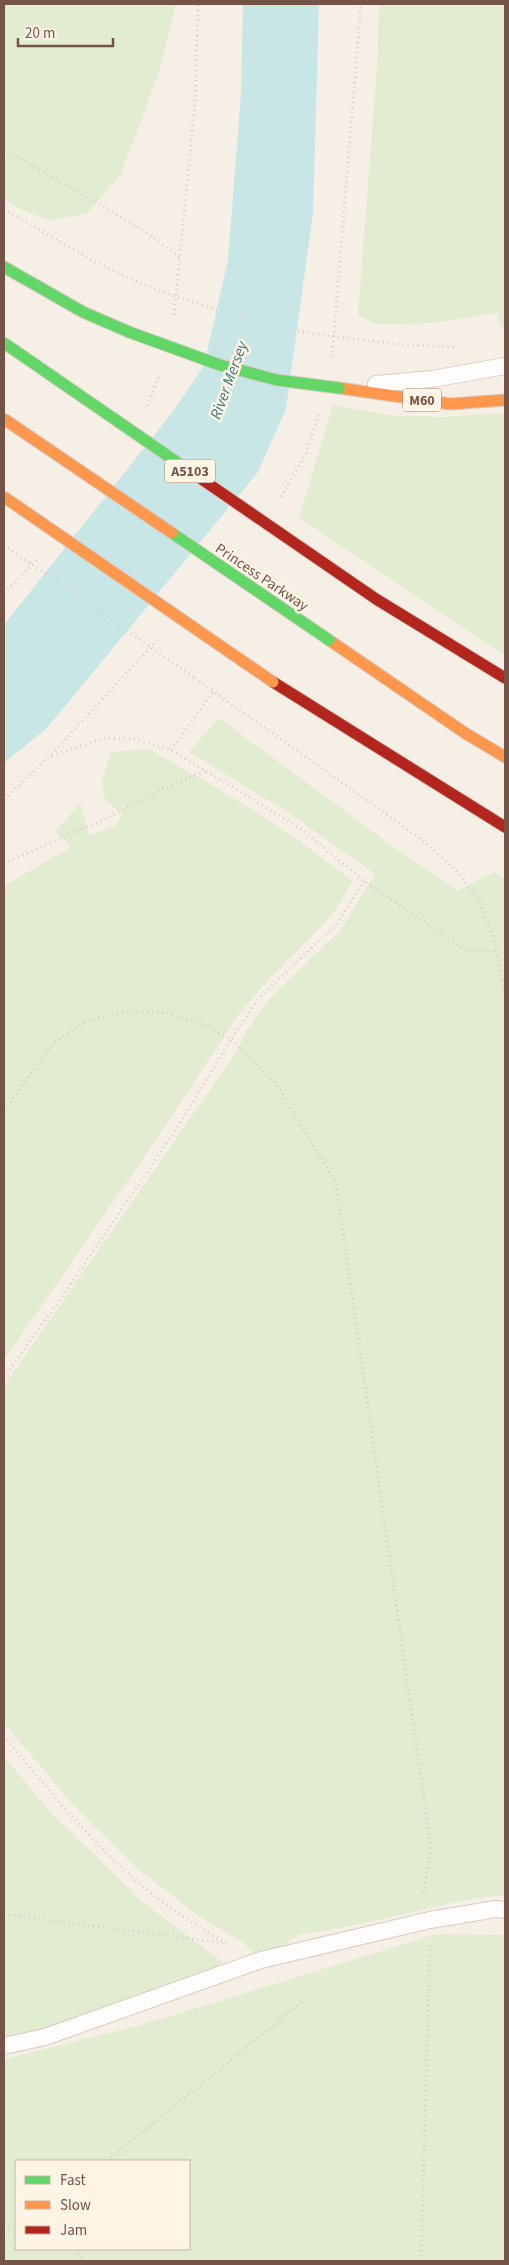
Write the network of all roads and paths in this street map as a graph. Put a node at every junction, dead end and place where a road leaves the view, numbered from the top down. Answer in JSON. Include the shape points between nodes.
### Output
{"nodes":[{"id":1,"x":198,"y":4,"type":"edge"},
{"id":2,"x":361,"y":4,"type":"edge"},
{"id":3,"x":4,"y":149,"type":"edge"},
{"id":4,"x":4,"y":209,"type":"edge"},
{"id":5,"x":345,"y":217,"type":"dead end"},
{"id":6,"x":4,"y":267,"type":"edge"},
{"id":7,"x":4,"y":344,"type":"edge"},
{"id":8,"x":464,"y":348,"type":"dead end"},
{"id":9,"x":505,"y":366,"type":"edge"},
{"id":10,"x":339,"y":388,"type":"junction"},
{"id":11,"x":505,"y":400,"type":"edge"},
{"id":12,"x":4,"y":419,"type":"edge"},
{"id":13,"x":4,"y":496,"type":"edge"},
{"id":14,"x":4,"y":545,"type":"edge"},
{"id":15,"x":505,"y":678,"type":"edge"},
{"id":16,"x":213,"y":692,"type":"junction"},
{"id":17,"x":172,"y":750,"type":"junction"},
{"id":18,"x":505,"y":757,"type":"edge"},
{"id":19,"x":207,"y":771,"type":"junction"},
{"id":20,"x":4,"y":800,"type":"edge"},
{"id":21,"x":505,"y":827,"type":"edge"},
{"id":22,"x":4,"y":862,"type":"edge"},
{"id":23,"x":364,"y":881,"type":"junction"},
{"id":24,"x":496,"y":951,"type":"junction"},
{"id":25,"x":505,"y":992,"type":"edge"},
{"id":26,"x":231,"y":1039,"type":"junction"},
{"id":27,"x":4,"y":1110,"type":"edge"},
{"id":28,"x":4,"y":1378,"type":"edge"},
{"id":29,"x":4,"y":1736,"type":"edge"},
{"id":30,"x":505,"y":1910,"type":"edge"},
{"id":31,"x":4,"y":1914,"type":"edge"},
{"id":32,"x":425,"y":1922,"type":"junction"},
{"id":33,"x":303,"y":2001,"type":"dead end"},
{"id":34,"x":4,"y":2046,"type":"edge"},
{"id":35,"x":108,"y":2160,"type":"edge"},
{"id":36,"x":15,"y":2228,"type":"edge"},
{"id":37,"x":4,"y":2234,"type":"edge"},
{"id":38,"x":75,"y":2250,"type":"edge"},
{"id":39,"x":83,"y":2261,"type":"edge"},
{"id":40,"x":421,"y":2261,"type":"edge"}],
"edges":[{"from":1,"to":3,"type":"path","via":[[195,102],[180,259],[141,229]]},
{"from":2,"to":5,"type":"path"},
{"from":4,"to":8,"type":"path","bridge":true,"via":[[95,262],[136,281],[277,328],[408,345]]},
{"from":6,"to":10,"type":"highway","bridge":true,"via":[[83,312],[220,365],[277,380]]},
{"from":7,"to":15,"type":"highway","number":"A5103","bridge":true,"via":[[376,599]]},
{"from":9,"to":10,"type":"lane","via":[[432,379]]},
{"from":10,"to":11,"type":"highway","number":"M60","via":[[450,404]]},
{"from":12,"to":18,"type":"highway","name":"Princess Parkway","bridge":true},
{"from":13,"to":21,"type":"highway","bridge":true,"via":[[273,682]]},
{"from":14,"to":16,"type":"path","bridge":true},
{"from":16,"to":17,"type":"path"},
{"from":16,"to":24,"type":"path","via":[[421,839],[458,872],[480,903]]},
{"from":17,"to":19,"type":"path"},
{"from":17,"to":20,"type":"path","via":[[134,739],[103,738],[50,756]]},
{"from":19,"to":22,"type":"path"},
{"from":19,"to":23,"type":"path","via":[[300,828]]},
{"from":23,"to":24,"type":"path","via":[[468,952]]},
{"from":23,"to":26,"type":"path","via":[[336,925],[260,998]]},
{"from":24,"to":25,"type":"path"},
{"from":26,"to":27,"type":"path","via":[[199,1022],[168,1013],[127,1011],[86,1022],[54,1042]]},
{"from":26,"to":28,"type":"path","via":[[176,1128]]},
{"from":26,"to":32,"type":"path","via":[[276,1084],[336,1183],[431,1848]]},
{"from":29,"to":31,"type":"path","via":[[76,1823],[112,1860],[173,1910],[226,1944]]},
{"from":30,"to":32,"type":"lane"},
{"from":32,"to":34,"type":"lane","via":[[261,1960],[45,2037]]},
{"from":32,"to":40,"type":"path"},
{"from":33,"to":35,"type":"path"},
{"from":36,"to":37,"type":"path"},
{"from":38,"to":39,"type":"path"}]}
